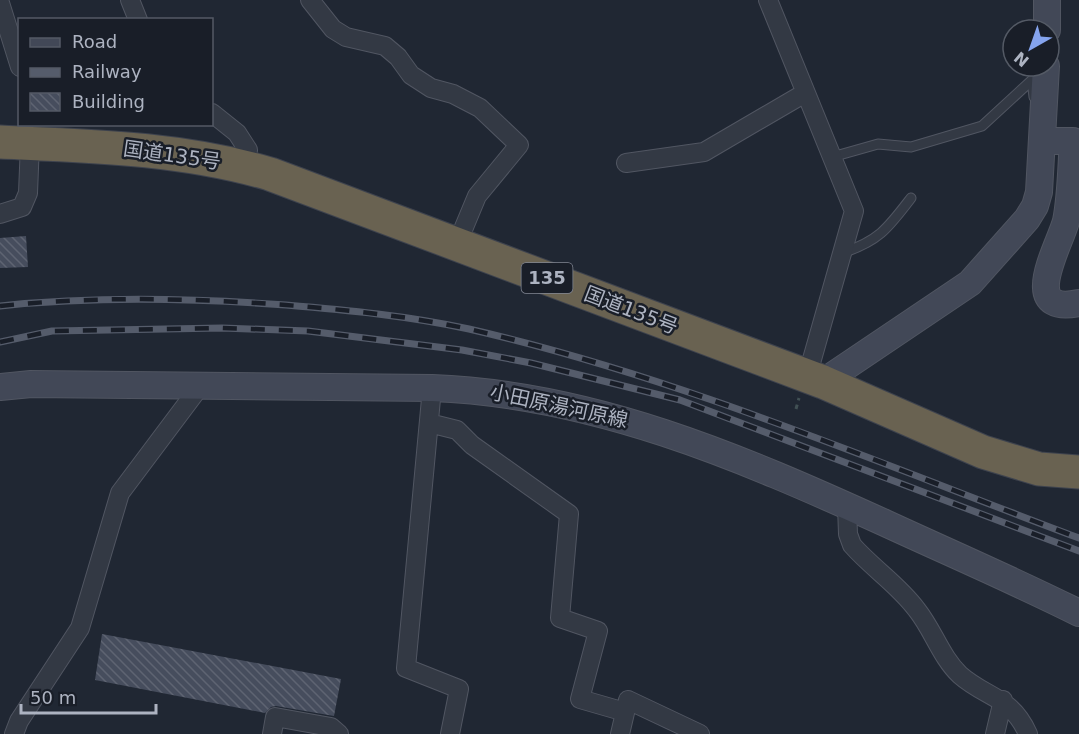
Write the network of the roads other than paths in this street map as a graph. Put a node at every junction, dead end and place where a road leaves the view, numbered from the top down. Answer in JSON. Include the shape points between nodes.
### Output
{"nodes":[{"id":1,"x":130,"y":0,"type":"edge"},
{"id":2,"x":310,"y":0,"type":"edge"},
{"id":3,"x":768,"y":0,"type":"edge"},
{"id":4,"x":1047,"y":0,"type":"edge"},
{"id":5,"x":0,"y":3,"type":"edge"},
{"id":6,"x":137,"y":18,"type":"edge"},
{"id":7,"x":1047,"y":18,"type":"edge"},
{"id":8,"x":16,"y":37,"type":"edge"},
{"id":9,"x":18,"y":52,"type":"edge"},
{"id":10,"x":1046,"y":78,"type":"edge"},
{"id":11,"x":805,"y":93,"type":"junction"},
{"id":12,"x":1045,"y":113,"type":"junction"},
{"id":13,"x":213,"y":114,"type":"edge"},
{"id":14,"x":25,"y":138,"type":"edge"},
{"id":15,"x":1043,"y":141,"type":"junction"},
{"id":16,"x":832,"y":157,"type":"junction"},
{"id":17,"x":626,"y":163,"type":"dead end"},
{"id":18,"x":244,"y":166,"type":"junction"},
{"id":19,"x":911,"y":198,"type":"dead end"},
{"id":20,"x":0,"y":214,"type":"edge"},
{"id":21,"x":457,"y":244,"type":"junction"},
{"id":22,"x":842,"y":253,"type":"junction"},
{"id":23,"x":1079,"y":303,"type":"edge"},
{"id":24,"x":815,"y":379,"type":"junction"},
{"id":25,"x":201,"y":386,"type":"junction"},
{"id":26,"x":0,"y":387,"type":"edge"},
{"id":27,"x":432,"y":388,"type":"junction"},
{"id":28,"x":429,"y":423,"type":"junction"},
{"id":29,"x":1079,"y":472,"type":"edge"},
{"id":30,"x":847,"y":506,"type":"junction"},
{"id":31,"x":1077,"y":603,"type":"edge"},
{"id":32,"x":1003,"y":700,"type":"junction"},
{"id":33,"x":625,"y":712,"type":"junction"},
{"id":34,"x":14,"y":734,"type":"edge"},
{"id":35,"x":272,"y":734,"type":"edge"},
{"id":36,"x":339,"y":734,"type":"edge"},
{"id":37,"x":450,"y":734,"type":"edge"},
{"id":38,"x":620,"y":734,"type":"edge"},
{"id":39,"x":700,"y":734,"type":"edge"},
{"id":40,"x":995,"y":734,"type":"edge"},
{"id":41,"x":1028,"y":734,"type":"edge"}],
"edges":[{"from":1,"to":6,"type":"street"},
{"from":2,"to":21,"type":"street","via":[[333,29],[346,38],[385,46],[411,75],[431,88],[480,108],[519,145],[477,196]]},
{"from":3,"to":11,"type":"street"},
{"from":4,"to":7,"type":"main road"},
{"from":5,"to":8,"type":"street"},
{"from":8,"to":9,"type":"street"},
{"from":10,"to":12,"type":"main road"},
{"from":11,"to":16,"type":"street"},
{"from":11,"to":17,"type":"street","via":[[704,152]]},
{"from":12,"to":15,"type":"main road"},
{"from":12,"to":16,"type":"lane","via":[[1035,109],[1032,80],[982,126],[911,147],[878,144]]},
{"from":13,"to":18,"type":"street","via":[[237,134],[248,150]]},
{"from":14,"to":18,"type":"highway","name":"国道135号","number":"135","via":[[182,155]]},
{"from":14,"to":20,"type":"street","via":[[28,193],[22,207]]},
{"from":15,"to":23,"type":"main road","via":[[1073,141],[1066,220],[1045,275],[1045,290],[1053,300],[1065,305]]},
{"from":15,"to":24,"type":"main road","via":[[1035,206],[999,253],[970,283]]},
{"from":16,"to":22,"type":"street","via":[[854,212]]},
{"from":18,"to":21,"type":"highway","name":"国道135号","number":"135","via":[[297,182]]},
{"from":19,"to":22,"type":"lane","via":[[885,231],[866,246]]},
{"from":21,"to":24,"type":"highway","name":"国道135号","number":"135"},
{"from":22,"to":24,"type":"street"},
{"from":24,"to":29,"type":"highway","name":"国道135号","number":"135","via":[[983,452],[1039,469]]},
{"from":25,"to":26,"type":"main road","name":"小田原湯河原線"},
{"from":25,"to":27,"type":"main road","name":"小田原湯河原線"},
{"from":25,"to":34,"type":"street","via":[[120,493],[80,628]]},
{"from":27,"to":28,"type":"street"},
{"from":27,"to":30,"type":"main road","name":"小田原湯河原線","via":[[482,389],[548,400],[661,430],[770,471]]},
{"from":28,"to":33,"type":"street","via":[[457,430],[569,514],[560,618],[598,631],[580,699]]},
{"from":28,"to":37,"type":"street","via":[[406,668],[459,689]]},
{"from":30,"to":31,"type":"main road","name":"小田原湯河原線"},
{"from":30,"to":32,"type":"street","via":[[852,545],[918,611],[961,675]]},
{"from":32,"to":40,"type":"street"},
{"from":32,"to":41,"type":"street"},
{"from":33,"to":38,"type":"street"},
{"from":33,"to":39,"type":"street","via":[[628,700]]},
{"from":35,"to":36,"type":"street","via":[[275,717],[331,727]]}]}
